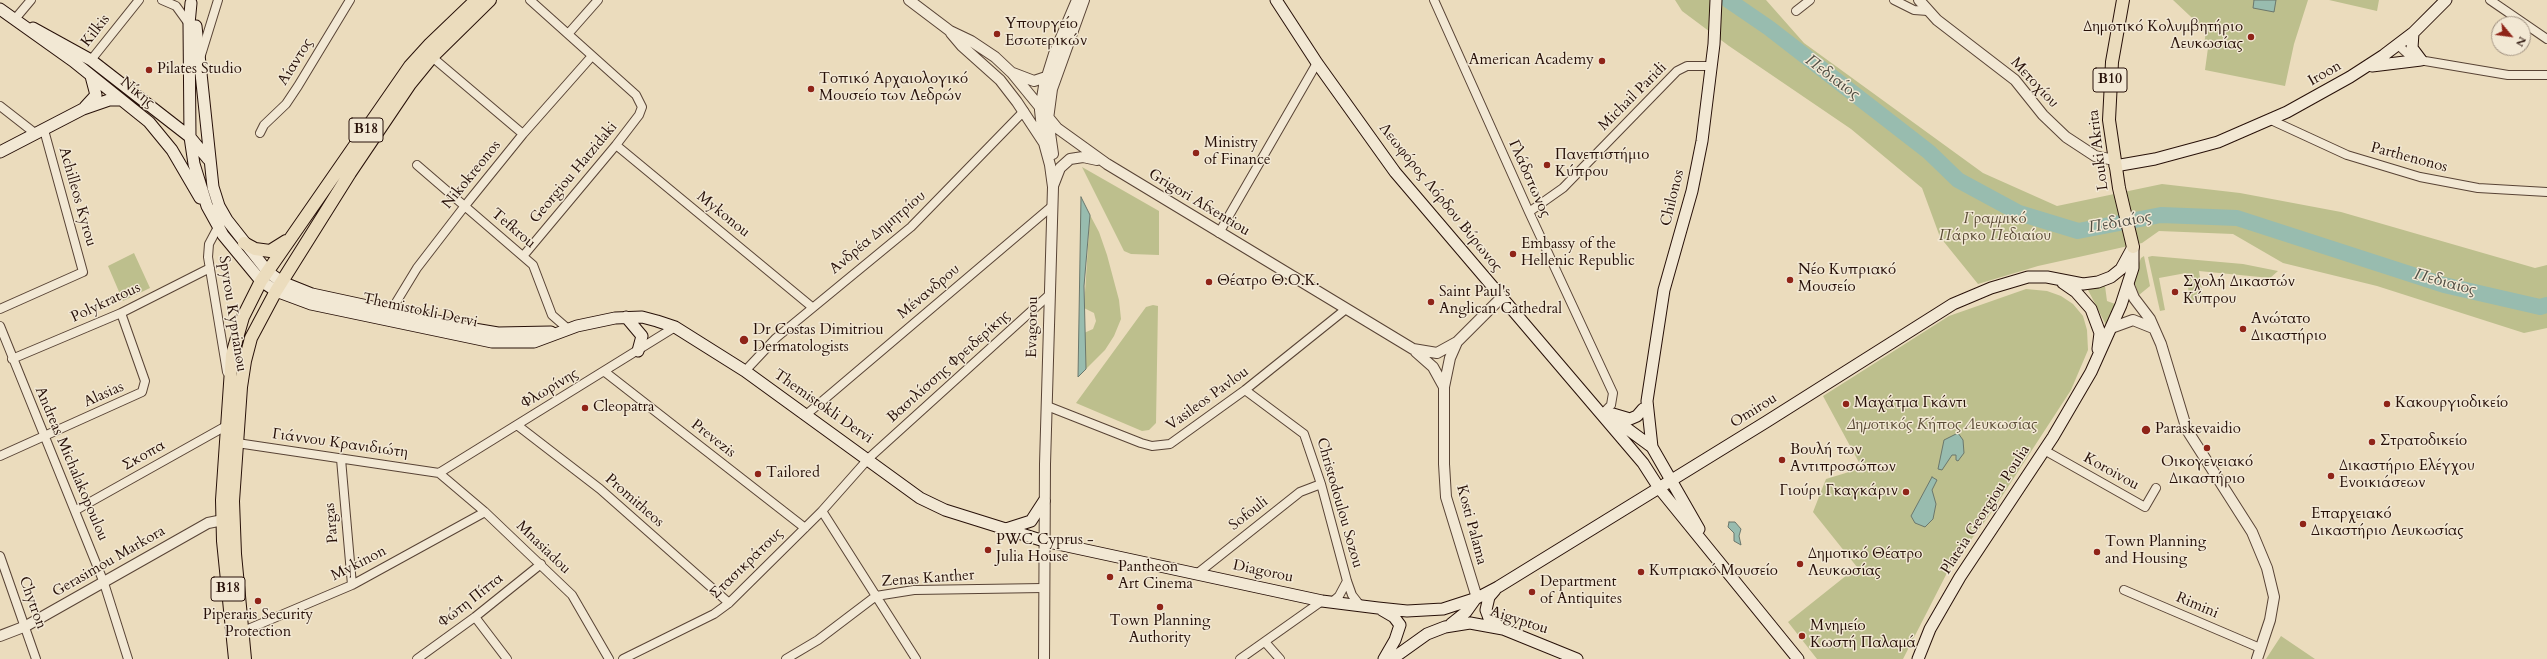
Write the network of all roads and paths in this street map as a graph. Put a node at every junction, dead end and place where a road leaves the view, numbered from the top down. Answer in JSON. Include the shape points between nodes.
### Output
{"nodes":[{"id":1,"x":31,"y":0,"type":"edge"},
{"id":2,"x":146,"y":0,"type":"edge"},
{"id":3,"x":162,"y":0,"type":"edge"},
{"id":4,"x":218,"y":0,"type":"edge"},
{"id":5,"x":350,"y":0,"type":"edge"},
{"id":6,"x":476,"y":0,"type":"edge"},
{"id":7,"x":490,"y":0,"type":"edge"},
{"id":8,"x":530,"y":0,"type":"edge"},
{"id":9,"x":598,"y":0,"type":"edge"},
{"id":10,"x":909,"y":0,"type":"edge"},
{"id":11,"x":1076,"y":0,"type":"edge"},
{"id":12,"x":1084,"y":0,"type":"edge"},
{"id":13,"x":1276,"y":0,"type":"edge"},
{"id":14,"x":1434,"y":0,"type":"edge"},
{"id":15,"x":1716,"y":0,"type":"edge"},
{"id":16,"x":1810,"y":0,"type":"edge"},
{"id":17,"x":1894,"y":0,"type":"edge"},
{"id":18,"x":1920,"y":0,"type":"edge"},
{"id":19,"x":2122,"y":0,"type":"edge"},
{"id":20,"x":2446,"y":0,"type":"edge"},
{"id":21,"x":2490,"y":0,"type":"edge"},
{"id":22,"x":138,"y":2,"type":"edge"},
{"id":23,"x":191,"y":2,"type":"edge"},
{"id":24,"x":0,"y":9,"type":"edge"},
{"id":25,"x":1796,"y":10,"type":"dead end"},
{"id":26,"x":1928,"y":11,"type":"junction"},
{"id":27,"x":15,"y":19,"type":"junction"},
{"id":28,"x":189,"y":24,"type":"junction"},
{"id":29,"x":25,"y":26,"type":"junction"},
{"id":30,"x":950,"y":31,"type":"junction"},
{"id":31,"x":2413,"y":33,"type":"junction"},
{"id":32,"x":568,"y":34,"type":"junction"},
{"id":33,"x":2547,"y":39,"type":"edge"},
{"id":34,"x":2398,"y":45,"type":"junction"},
{"id":35,"x":592,"y":56,"type":"junction"},
{"id":36,"x":432,"y":57,"type":"junction"},
{"id":37,"x":91,"y":60,"type":"junction"},
{"id":38,"x":199,"y":60,"type":"junction"},
{"id":39,"x":2421,"y":60,"type":"junction"},
{"id":40,"x":1317,"y":63,"type":"junction"},
{"id":41,"x":1712,"y":66,"type":"junction"},
{"id":42,"x":2367,"y":67,"type":"junction"},
{"id":43,"x":91,"y":75,"type":"junction"},
{"id":44,"x":2547,"y":75,"type":"edge"},
{"id":45,"x":1015,"y":76,"type":"junction"},
{"id":46,"x":1046,"y":77,"type":"junction"},
{"id":47,"x":121,"y":100,"type":"junction"},
{"id":48,"x":0,"y":106,"type":"edge"},
{"id":49,"x":84,"y":109,"type":"junction"},
{"id":50,"x":1040,"y":110,"type":"junction"},
{"id":51,"x":1024,"y":111,"type":"junction"},
{"id":52,"x":1048,"y":119,"type":"junction"},
{"id":53,"x":2271,"y":120,"type":"junction"},
{"id":54,"x":40,"y":132,"type":"junction"},
{"id":55,"x":260,"y":133,"type":"dead end"},
{"id":56,"x":523,"y":134,"type":"junction"},
{"id":57,"x":190,"y":136,"type":"junction"},
{"id":58,"x":1044,"y":143,"type":"junction"},
{"id":59,"x":616,"y":145,"type":"junction"},
{"id":60,"x":0,"y":152,"type":"edge"},
{"id":61,"x":208,"y":160,"type":"junction"},
{"id":62,"x":2114,"y":163,"type":"junction"},
{"id":63,"x":1107,"y":164,"type":"junction"},
{"id":64,"x":417,"y":165,"type":"dead end"},
{"id":65,"x":1051,"y":176,"type":"junction"},
{"id":66,"x":1053,"y":188,"type":"junction"},
{"id":67,"x":2547,"y":192,"type":"edge"},
{"id":68,"x":207,"y":206,"type":"junction"},
{"id":69,"x":464,"y":207,"type":"junction"},
{"id":70,"x":1051,"y":207,"type":"junction"},
{"id":71,"x":1529,"y":212,"type":"junction"},
{"id":72,"x":218,"y":227,"type":"junction"},
{"id":73,"x":1218,"y":233,"type":"junction"},
{"id":74,"x":292,"y":238,"type":"junction"},
{"id":75,"x":244,"y":243,"type":"junction"},
{"id":76,"x":2133,"y":246,"type":"junction"},
{"id":77,"x":524,"y":255,"type":"junction"},
{"id":78,"x":210,"y":268,"type":"junction"},
{"id":79,"x":265,"y":277,"type":"junction"},
{"id":80,"x":2056,"y":279,"type":"junction"},
{"id":81,"x":2128,"y":283,"type":"junction"},
{"id":82,"x":279,"y":286,"type":"junction"},
{"id":83,"x":1048,"y":296,"type":"junction"},
{"id":84,"x":1502,"y":297,"type":"junction"},
{"id":85,"x":812,"y":307,"type":"junction"},
{"id":86,"x":0,"y":309,"type":"edge"},
{"id":87,"x":1346,"y":309,"type":"junction"},
{"id":88,"x":121,"y":312,"type":"junction"},
{"id":89,"x":388,"y":315,"type":"junction"},
{"id":90,"x":626,"y":317,"type":"junction"},
{"id":91,"x":0,"y":326,"type":"edge"},
{"id":92,"x":675,"y":327,"type":"junction"},
{"id":93,"x":2111,"y":328,"type":"junction"},
{"id":94,"x":2153,"y":328,"type":"junction"},
{"id":95,"x":563,"y":330,"type":"junction"},
{"id":96,"x":1457,"y":342,"type":"junction"},
{"id":97,"x":1413,"y":349,"type":"junction"},
{"id":98,"x":638,"y":351,"type":"junction"},
{"id":99,"x":12,"y":359,"type":"junction"},
{"id":100,"x":2097,"y":359,"type":"junction"},
{"id":101,"x":745,"y":371,"type":"junction"},
{"id":102,"x":605,"y":372,"type":"junction"},
{"id":103,"x":229,"y":383,"type":"junction"},
{"id":104,"x":1577,"y":387,"type":"junction"},
{"id":105,"x":1444,"y":388,"type":"junction"},
{"id":106,"x":1245,"y":390,"type":"junction"},
{"id":107,"x":1047,"y":406,"type":"junction"},
{"id":108,"x":1645,"y":406,"type":"junction"},
{"id":109,"x":1605,"y":411,"type":"junction"},
{"id":110,"x":807,"y":414,"type":"junction"},
{"id":111,"x":517,"y":425,"type":"junction"},
{"id":112,"x":226,"y":426,"type":"junction"},
{"id":113,"x":43,"y":437,"type":"junction"},
{"id":114,"x":1639,"y":437,"type":"junction"},
{"id":115,"x":237,"y":443,"type":"junction"},
{"id":116,"x":1652,"y":447,"type":"junction"},
{"id":117,"x":2044,"y":450,"type":"junction"},
{"id":118,"x":0,"y":456,"type":"edge"},
{"id":119,"x":869,"y":458,"type":"junction"},
{"id":120,"x":341,"y":459,"type":"junction"},
{"id":121,"x":1643,"y":463,"type":"junction"},
{"id":122,"x":439,"y":473,"type":"junction"},
{"id":123,"x":1672,"y":480,"type":"junction"},
{"id":124,"x":1321,"y":484,"type":"junction"},
{"id":125,"x":1659,"y":488,"type":"junction"},
{"id":126,"x":2156,"y":488,"type":"dead end"},
{"id":127,"x":1044,"y":501,"type":"junction"},
{"id":128,"x":76,"y":510,"type":"junction"},
{"id":129,"x":822,"y":511,"type":"junction"},
{"id":130,"x":485,"y":512,"type":"junction"},
{"id":131,"x":228,"y":519,"type":"junction"},
{"id":132,"x":804,"y":528,"type":"junction"},
{"id":133,"x":1005,"y":529,"type":"junction"},
{"id":134,"x":1044,"y":541,"type":"junction"},
{"id":135,"x":1707,"y":544,"type":"junction"},
{"id":136,"x":0,"y":556,"type":"edge"},
{"id":137,"x":541,"y":564,"type":"junction"},
{"id":138,"x":1198,"y":573,"type":"junction"},
{"id":139,"x":1347,"y":581,"type":"junction"},
{"id":140,"x":104,"y":584,"type":"junction"},
{"id":141,"x":352,"y":585,"type":"junction"},
{"id":142,"x":1498,"y":587,"type":"junction"},
{"id":143,"x":1043,"y":588,"type":"junction"},
{"id":144,"x":2124,"y":590,"type":"dead end"},
{"id":145,"x":876,"y":596,"type":"junction"},
{"id":146,"x":1477,"y":598,"type":"junction"},
{"id":147,"x":1327,"y":601,"type":"junction"},
{"id":148,"x":729,"y":603,"type":"junction"},
{"id":149,"x":1359,"y":604,"type":"junction"},
{"id":150,"x":1378,"y":608,"type":"junction"},
{"id":151,"x":475,"y":617,"type":"junction"},
{"id":152,"x":26,"y":626,"type":"junction"},
{"id":153,"x":1445,"y":627,"type":"junction"},
{"id":154,"x":1503,"y":629,"type":"junction"},
{"id":155,"x":241,"y":632,"type":"junction"},
{"id":156,"x":0,"y":636,"type":"edge"},
{"id":157,"x":1265,"y":642,"type":"junction"},
{"id":158,"x":2260,"y":648,"type":"junction"},
{"id":159,"x":36,"y":659,"type":"edge"},
{"id":160,"x":128,"y":659,"type":"edge"},
{"id":161,"x":235,"y":659,"type":"edge"},
{"id":162,"x":245,"y":659,"type":"edge"},
{"id":163,"x":416,"y":659,"type":"edge"},
{"id":164,"x":507,"y":659,"type":"edge"},
{"id":165,"x":609,"y":659,"type":"edge"},
{"id":166,"x":623,"y":659,"type":"edge"},
{"id":167,"x":786,"y":659,"type":"edge"},
{"id":168,"x":916,"y":659,"type":"edge"},
{"id":169,"x":1044,"y":659,"type":"edge"},
{"id":170,"x":1240,"y":659,"type":"edge"},
{"id":171,"x":1280,"y":659,"type":"edge"},
{"id":172,"x":1384,"y":659,"type":"edge"},
{"id":173,"x":1392,"y":659,"type":"edge"},
{"id":174,"x":1577,"y":659,"type":"edge"},
{"id":175,"x":1798,"y":659,"type":"edge"},
{"id":176,"x":1918,"y":659,"type":"edge"},
{"id":177,"x":2257,"y":659,"type":"edge"}],
"edges":[{"from":1,"to":27,"type":"street"},
{"from":2,"to":22,"type":"street"},
{"from":3,"to":28,"type":"street","via":[[176,6]]},
{"from":4,"to":38,"type":"street"},
{"from":5,"to":55,"type":"street","name":"Αίαντος","via":[[286,104],[264,125]]},
{"from":6,"to":74,"type":"main road","number":"B18","via":[[410,66]]},
{"from":7,"to":36,"type":"main road","number":"B18"},
{"from":8,"to":32,"type":"street"},
{"from":9,"to":32,"type":"street"},
{"from":10,"to":30,"type":"street"},
{"from":11,"to":46,"type":"street"},
{"from":12,"to":52,"type":"street","via":[[1052,89]]},
{"from":13,"to":40,"type":"main road","name":"Λεωφόρος Λόρδου Βύρωνος"},
{"from":14,"to":71,"type":"street","name":"Γλάδστωνος"},
{"from":15,"to":41,"type":"main road","name":"Chilonos"},
{"from":16,"to":25,"type":"street"},
{"from":17,"to":26,"type":"street","via":[[1914,10]]},
{"from":18,"to":26,"type":"street","name":"Μετοχίου"},
{"from":19,"to":62,"type":"main road","name":"Louki Akrita","number":"B10","via":[[2110,80],[2109,120]]},
{"from":20,"to":31,"type":"main road","name":"Iroon"},
{"from":21,"to":33,"type":"street"},
{"from":22,"to":37,"type":"street","name":"Kilkis"},
{"from":23,"to":28,"type":"main road"},
{"from":23,"to":38,"type":"main road"},
{"from":24,"to":27,"type":"main road","name":"Νίκης"},
{"from":26,"to":62,"type":"street","name":"Μετοχίου","via":[[2015,80],[2043,115],[2066,137],[2095,156]]},
{"from":27,"to":29,"type":"main road","name":"Νίκης"},
{"from":28,"to":57,"type":"main road"},
{"from":29,"to":37,"type":"main road","name":"Νίκης","via":[[38,30]]},
{"from":29,"to":43,"type":"main road","name":"Νίκης","via":[[35,36]]},
{"from":30,"to":45,"type":"street","name":"Grigori Afxentiou","via":[[984,50]]},
{"from":30,"to":51,"type":"street","name":"Evagorou","via":[[965,49],[1000,80]]},
{"from":31,"to":34,"type":"main road","name":"Iroon"},
{"from":31,"to":39,"type":"main road","via":[[2412,48]]},
{"from":32,"to":35,"type":"street"},
{"from":34,"to":39,"type":"street","via":[[2409,55]]},
{"from":34,"to":42,"type":"main road","name":"Iroon"},
{"from":35,"to":56,"type":"street","name":"Nikokreonos"},
{"from":35,"to":59,"type":"street","name":"Georgiou Hatzidaki","via":[[636,95],[642,107],[639,115]]},
{"from":36,"to":56,"type":"street"},
{"from":36,"to":82,"type":"main road","number":"B18","via":[[410,84],[350,172]]},
{"from":37,"to":57,"type":"main road","name":"Νίκης"},
{"from":38,"to":61,"type":"main road"},
{"from":39,"to":42,"type":"main road"},
{"from":39,"to":44,"type":"street","via":[[2501,74]]},
{"from":40,"to":73,"type":"street"},
{"from":40,"to":84,"type":"main road","name":"Λεωφόρος Λόρδου Βύρωνος","via":[[1395,172]]},
{"from":41,"to":71,"type":"street","name":"Michail Paridi","via":[[1687,66],[1677,71],[1564,188]]},
{"from":41,"to":108,"type":"main road","name":"Chilonos","via":[[1702,141],[1692,190],[1664,290]]},
{"from":42,"to":53,"type":"main road","name":"Iroon"},
{"from":43,"to":47,"type":"main road","name":"Νίκης"},
{"from":43,"to":49,"type":"main road","via":[[96,95]]},
{"from":45,"to":46,"type":"street","via":[[1034,81]]},
{"from":45,"to":50,"type":"street","name":"Grigori Afxentiou"},
{"from":45,"to":51,"type":"street","via":[[1026,100],[1027,107]]},
{"from":46,"to":50,"type":"street"},
{"from":47,"to":49,"type":"main road","via":[[109,100]]},
{"from":47,"to":68,"type":"main road","name":"Νίκης","via":[[156,129]]},
{"from":48,"to":54,"type":"street"},
{"from":49,"to":54,"type":"main road"},
{"from":50,"to":52,"type":"street","name":"Grigori Afxentiou"},
{"from":50,"to":58,"type":"street"},
{"from":51,"to":58,"type":"street","name":"Evagorou"},
{"from":51,"to":85,"type":"street","name":"Ανδρέα Δημητρίου","via":[[911,227]]},
{"from":52,"to":63,"type":"street","name":"Grigori Afxentiou","via":[[1066,136]]},
{"from":52,"to":65,"type":"street","via":[[1053,156]]},
{"from":53,"to":62,"type":"main road","name":"Iroon","via":[[2218,142],[2188,151]]},
{"from":53,"to":67,"type":"street","name":"Parthenonos","via":[[2347,155],[2420,177],[2478,188]]},
{"from":54,"to":60,"type":"main road"},
{"from":54,"to":86,"type":"street","name":"Achilleos Kyrou","via":[[83,272]]},
{"from":56,"to":69,"type":"street","name":"Nikokreonos"},
{"from":57,"to":61,"type":"main road","name":"Νίκης"},
{"from":57,"to":68,"type":"main road","via":[[194,164]]},
{"from":58,"to":65,"type":"street","name":"Evagorou"},
{"from":59,"to":77,"type":"street","name":"Georgiou Hatzidaki"},
{"from":59,"to":85,"type":"street","name":"Mykonou"},
{"from":61,"to":75,"type":"main road","via":[[219,206]]},
{"from":62,"to":76,"type":"main road","name":"Louki Akrita","number":"B10"},
{"from":63,"to":66,"type":"street","via":[[1089,158],[1070,159],[1060,168]]},
{"from":63,"to":73,"type":"street","name":"Grigori Afxentiou"},
{"from":64,"to":69,"type":"street","name":"Tefkrou"},
{"from":65,"to":66,"type":"street","name":"Evagorou"},
{"from":66,"to":70,"type":"street","name":"Evagorou"},
{"from":68,"to":72,"type":"main road"},
{"from":69,"to":77,"type":"street","name":"Tefkrou"},
{"from":69,"to":89,"type":"street","name":"Nikokreonos","via":[[417,268]]},
{"from":70,"to":83,"type":"street","name":"Evagorou"},
{"from":70,"to":110,"type":"street","name":"Μένανδρου"},
{"from":71,"to":109,"type":"street","name":"Γλάδστωνος","via":[[1613,392],[1611,404]]},
{"from":72,"to":78,"type":"street","name":"Spyrou Kyprianou","via":[[208,248]]},
{"from":72,"to":79,"type":"main road"},
{"from":73,"to":87,"type":"street","name":"Grigori Afxentiou"},
{"from":74,"to":75,"type":"main road","via":[[270,251]]},
{"from":74,"to":79,"type":"main road","number":"B18"},
{"from":75,"to":79,"type":"main road"},
{"from":76,"to":80,"type":"main road","name":"Omirou","via":[[2121,269],[2106,279],[2083,284]]},
{"from":76,"to":81,"type":"main road","name":"Plateia Georgiou Poulia","via":[[2134,261]]},
{"from":77,"to":95,"type":"street","name":"Tefkrou","via":[[538,274],[552,315]]},
{"from":78,"to":88,"type":"street","name":"Polykratous"},
{"from":78,"to":103,"type":"street","name":"Spyrou Kyprianou"},
{"from":79,"to":82,"type":"main road","name":"Themistokli Dervi"},
{"from":79,"to":103,"type":"main road","number":"B18","via":[[242,317],[232,355]]},
{"from":80,"to":100,"type":"main road","name":"Omirou","via":[[2076,292],[2091,309],[2100,333]]},
{"from":80,"to":123,"type":"main road","name":"Omirou","via":[[2028,277],[1991,288],[1953,304]]},
{"from":81,"to":93,"type":"main road","name":"Plateia Georgiou Poulia"},
{"from":81,"to":94,"type":"street"},
{"from":82,"to":89,"type":"main road","name":"Themistokli Dervi"},
{"from":82,"to":115,"type":"main road","number":"B18","via":[[256,325],[245,361]]},
{"from":83,"to":107,"type":"street","name":"Evagorou"},
{"from":83,"to":119,"type":"street","name":"Βασιλίσσης Φρειδερίκης"},
{"from":84,"to":96,"type":"street","name":"Kosti Palama"},
{"from":84,"to":104,"type":"main road","name":"Λεωφόρος Λόρδου Βύρωνος"},
{"from":85,"to":101,"type":"street","name":"Ανδρέα Δημητρίου","via":[[776,338]]},
{"from":87,"to":97,"type":"street","name":"Grigori Afxentiou"},
{"from":87,"to":106,"type":"street","name":"Vasileos Pavlou"},
{"from":88,"to":99,"type":"street","name":"Polykratous"},
{"from":88,"to":113,"type":"street","name":"Alasias","via":[[145,381],[145,388],[138,395]]},
{"from":89,"to":95,"type":"main road","name":"Themistokli Dervi","via":[[498,333]]},
{"from":90,"to":92,"type":"main road","name":"Themistokli Dervi","via":[[642,317]]},
{"from":90,"to":95,"type":"main road","name":"Themistokli Dervi"},
{"from":90,"to":98,"type":"main road","via":[[642,336]]},
{"from":91,"to":99,"type":"street","name":"Andreas Michalakopoulou"},
{"from":92,"to":98,"type":"street","name":"Φλωρίνης"},
{"from":92,"to":101,"type":"main road","name":"Themistokli Dervi"},
{"from":93,"to":94,"type":"street","via":[[2133,320]]},
{"from":93,"to":100,"type":"main road","name":"Plateia Georgiou Poulia"},
{"from":94,"to":158,"type":"street","via":[[2161,344],[2187,430],[2252,532],[2267,568],[2274,597],[2270,620]]},
{"from":96,"to":97,"type":"street","name":"Grigori Afxentiou","via":[[1437,353]]},
{"from":96,"to":105,"type":"street","name":"Kosti Palama","via":[[1450,358]]},
{"from":97,"to":105,"type":"street","name":"Kosti Palama","via":[[1433,367]]},
{"from":98,"to":102,"type":"street","name":"Φλωρίνης"},
{"from":99,"to":113,"type":"street","name":"Andreas Michalakopoulou"},
{"from":100,"to":117,"type":"main road","name":"Plateia Georgiou Poulia","via":[[2074,404]]},
{"from":101,"to":110,"type":"main road","name":"Themistokli Dervi"},
{"from":102,"to":111,"type":"street","name":"Φλωρίνης"},
{"from":102,"to":132,"type":"street","name":"Prevezis"},
{"from":103,"to":112,"type":"main road","number":"B18"},
{"from":104,"to":109,"type":"main road","name":"Λεωφόρος Λόρδου Βύρωνος"},
{"from":104,"to":121,"type":"main road","name":"Λεωφόρος Λόρδου Βύρωνος"},
{"from":105,"to":146,"type":"street","name":"Kosti Palama","via":[[1446,497]]},
{"from":106,"to":107,"type":"street","name":"Vasileos Pavlou","via":[[1175,442],[1164,445],[1141,443]]},
{"from":106,"to":124,"type":"street","name":"Christodoulou Sozou","via":[[1304,434]]},
{"from":107,"to":127,"type":"street","name":"Evagorou"},
{"from":108,"to":109,"type":"main road","via":[[1638,416],[1630,419]]},
{"from":108,"to":114,"type":"main road","name":"Chilonos"},
{"from":108,"to":116,"type":"main road"},
{"from":109,"to":114,"type":"main road","name":"Λεωφόρος Λόρδου Βύρωνος"},
{"from":110,"to":119,"type":"main road","name":"Themistokli Dervi"},
{"from":111,"to":122,"type":"street","name":"Φλωρίνης"},
{"from":111,"to":148,"type":"street","name":"Promitheos","via":[[600,489]]},
{"from":112,"to":128,"type":"street","name":"Σκοπα"},
{"from":112,"to":131,"type":"main road","number":"B18"},
{"from":113,"to":118,"type":"street","name":"Alasias"},
{"from":113,"to":128,"type":"street","name":"Andreas Michalakopoulou"},
{"from":114,"to":116,"type":"main road","name":"Λεωφόρος Λόρδου Βύρωνος"},
{"from":114,"to":121,"type":"main road","name":"Chilonos"},
{"from":115,"to":120,"type":"street","name":"Γιάννου Κρανιδιώτη"},
{"from":115,"to":131,"type":"main road","number":"B18"},
{"from":116,"to":123,"type":"main road","name":"Λεωφόρος Λόρδου Βύρωνος"},
{"from":117,"to":126,"type":"street","name":"Koroivou","via":[[2145,507]]},
{"from":117,"to":176,"type":"main road","name":"Plateia Georgiou Poulia","via":[[1960,577],[1930,629]]},
{"from":119,"to":129,"type":"street","name":"Στασικράτους"},
{"from":119,"to":133,"type":"main road","name":"Themistokli Dervi","via":[[914,494],[932,504]]},
{"from":120,"to":122,"type":"street","name":"Γιάννου Κρανιδιώτη"},
{"from":120,"to":141,"type":"street","name":"Pargas"},
{"from":121,"to":125,"type":"main road","name":"Λεωφόρος Λόρδου Βύρωνος"},
{"from":122,"to":130,"type":"street","name":"Mnasiadou"},
{"from":123,"to":125,"type":"main road","name":"Omirou"},
{"from":123,"to":135,"type":"main road","name":"Λεωφόρος Λόρδου Βύρωνος"},
{"from":124,"to":138,"type":"street","name":"Sofouli","via":[[1300,492]]},
{"from":124,"to":139,"type":"street","name":"Christodoulou Sozou"},
{"from":125,"to":135,"type":"main road","name":"Λεωφόρος Λόρδου Βύρωνος"},
{"from":125,"to":142,"type":"main road","name":"Omirou"},
{"from":127,"to":133,"type":"main road","via":[[1031,521]]},
{"from":127,"to":134,"type":"street","name":"Evagorou"},
{"from":128,"to":140,"type":"street","name":"Andreas Michalakopoulou"},
{"from":129,"to":132,"type":"street","name":"Στασικράτους"},
{"from":129,"to":145,"type":"street"},
{"from":130,"to":137,"type":"street","name":"Mnasiadou"},
{"from":130,"to":141,"type":"street","name":"Mykinon"},
{"from":131,"to":140,"type":"street","name":"Gerasimou Markora","via":[[208,523]]},
{"from":131,"to":155,"type":"main road","number":"B18"},
{"from":131,"to":161,"type":"main road","number":"B18"},
{"from":132,"to":148,"type":"street","name":"Στασικράτους"},
{"from":133,"to":134,"type":"main road","name":"Themistokli Dervi"},
{"from":134,"to":138,"type":"main road","name":"Diagorou"},
{"from":134,"to":143,"type":"street","name":"Evagorou"},
{"from":135,"to":175,"type":"main road"},
{"from":136,"to":152,"type":"street","name":"Chytron"},
{"from":137,"to":151,"type":"street","name":"Φώτη Πίττα"},
{"from":137,"to":165,"type":"street","name":"Mnasiadou","via":[[572,595]]},
{"from":138,"to":147,"type":"main road","name":"Diagorou"},
{"from":139,"to":147,"type":"street","name":"Christodoulou Sozou","via":[[1339,596]]},
{"from":139,"to":149,"type":"street","name":"Christodoulou Sozou","via":[[1352,595]]},
{"from":140,"to":152,"type":"street","name":"Gerasimou Markora"},
{"from":140,"to":160,"type":"street","name":"Andreas Michalakopoulou"},
{"from":141,"to":155,"type":"street","name":"Mykinon"},
{"from":142,"to":146,"type":"main road","name":"Omirou"},
{"from":142,"to":154,"type":"main road","via":[[1489,596],[1486,610],[1489,618]]},
{"from":143,"to":145,"type":"street","name":"Zenas Kanther","via":[[914,590]]},
{"from":143,"to":169,"type":"street","name":"Evagorou"},
{"from":144,"to":158,"type":"street","name":"Rimini"},
{"from":145,"to":167,"type":"street","name":"Zenas Kanther","via":[[818,640]]},
{"from":145,"to":168,"type":"street"},
{"from":146,"to":150,"type":"main road","name":"Diagorou","via":[[1443,609],[1407,611]]},
{"from":146,"to":153,"type":"main road","via":[[1463,615]]},
{"from":147,"to":149,"type":"main road","name":"Diagorou"},
{"from":147,"to":157,"type":"street","name":"Christodoulou Sozou"},
{"from":148,"to":166,"type":"street","name":"Στασικράτους","via":[[714,614]]},
{"from":149,"to":150,"type":"main road","name":"Diagorou"},
{"from":150,"to":172,"type":"main road","via":[[1394,617],[1400,625]]},
{"from":151,"to":163,"type":"street","name":"Φώτη Πίττα"},
{"from":151,"to":164,"type":"street"},
{"from":152,"to":156,"type":"street","name":"Gerasimou Markora"},
{"from":152,"to":159,"type":"street","name":"Chytron"},
{"from":153,"to":154,"type":"main road","name":"Aigyptou","via":[[1475,624]]},
{"from":153,"to":173,"type":"main road","name":"Aigyptou","via":[[1407,646]]},
{"from":154,"to":174,"type":"main road","name":"Aigyptou"},
{"from":155,"to":162,"type":"main road","number":"B18"},
{"from":157,"to":170,"type":"street","name":"Christodoulou Sozou"},
{"from":157,"to":171,"type":"street"},
{"from":158,"to":177,"type":"street"}]}
